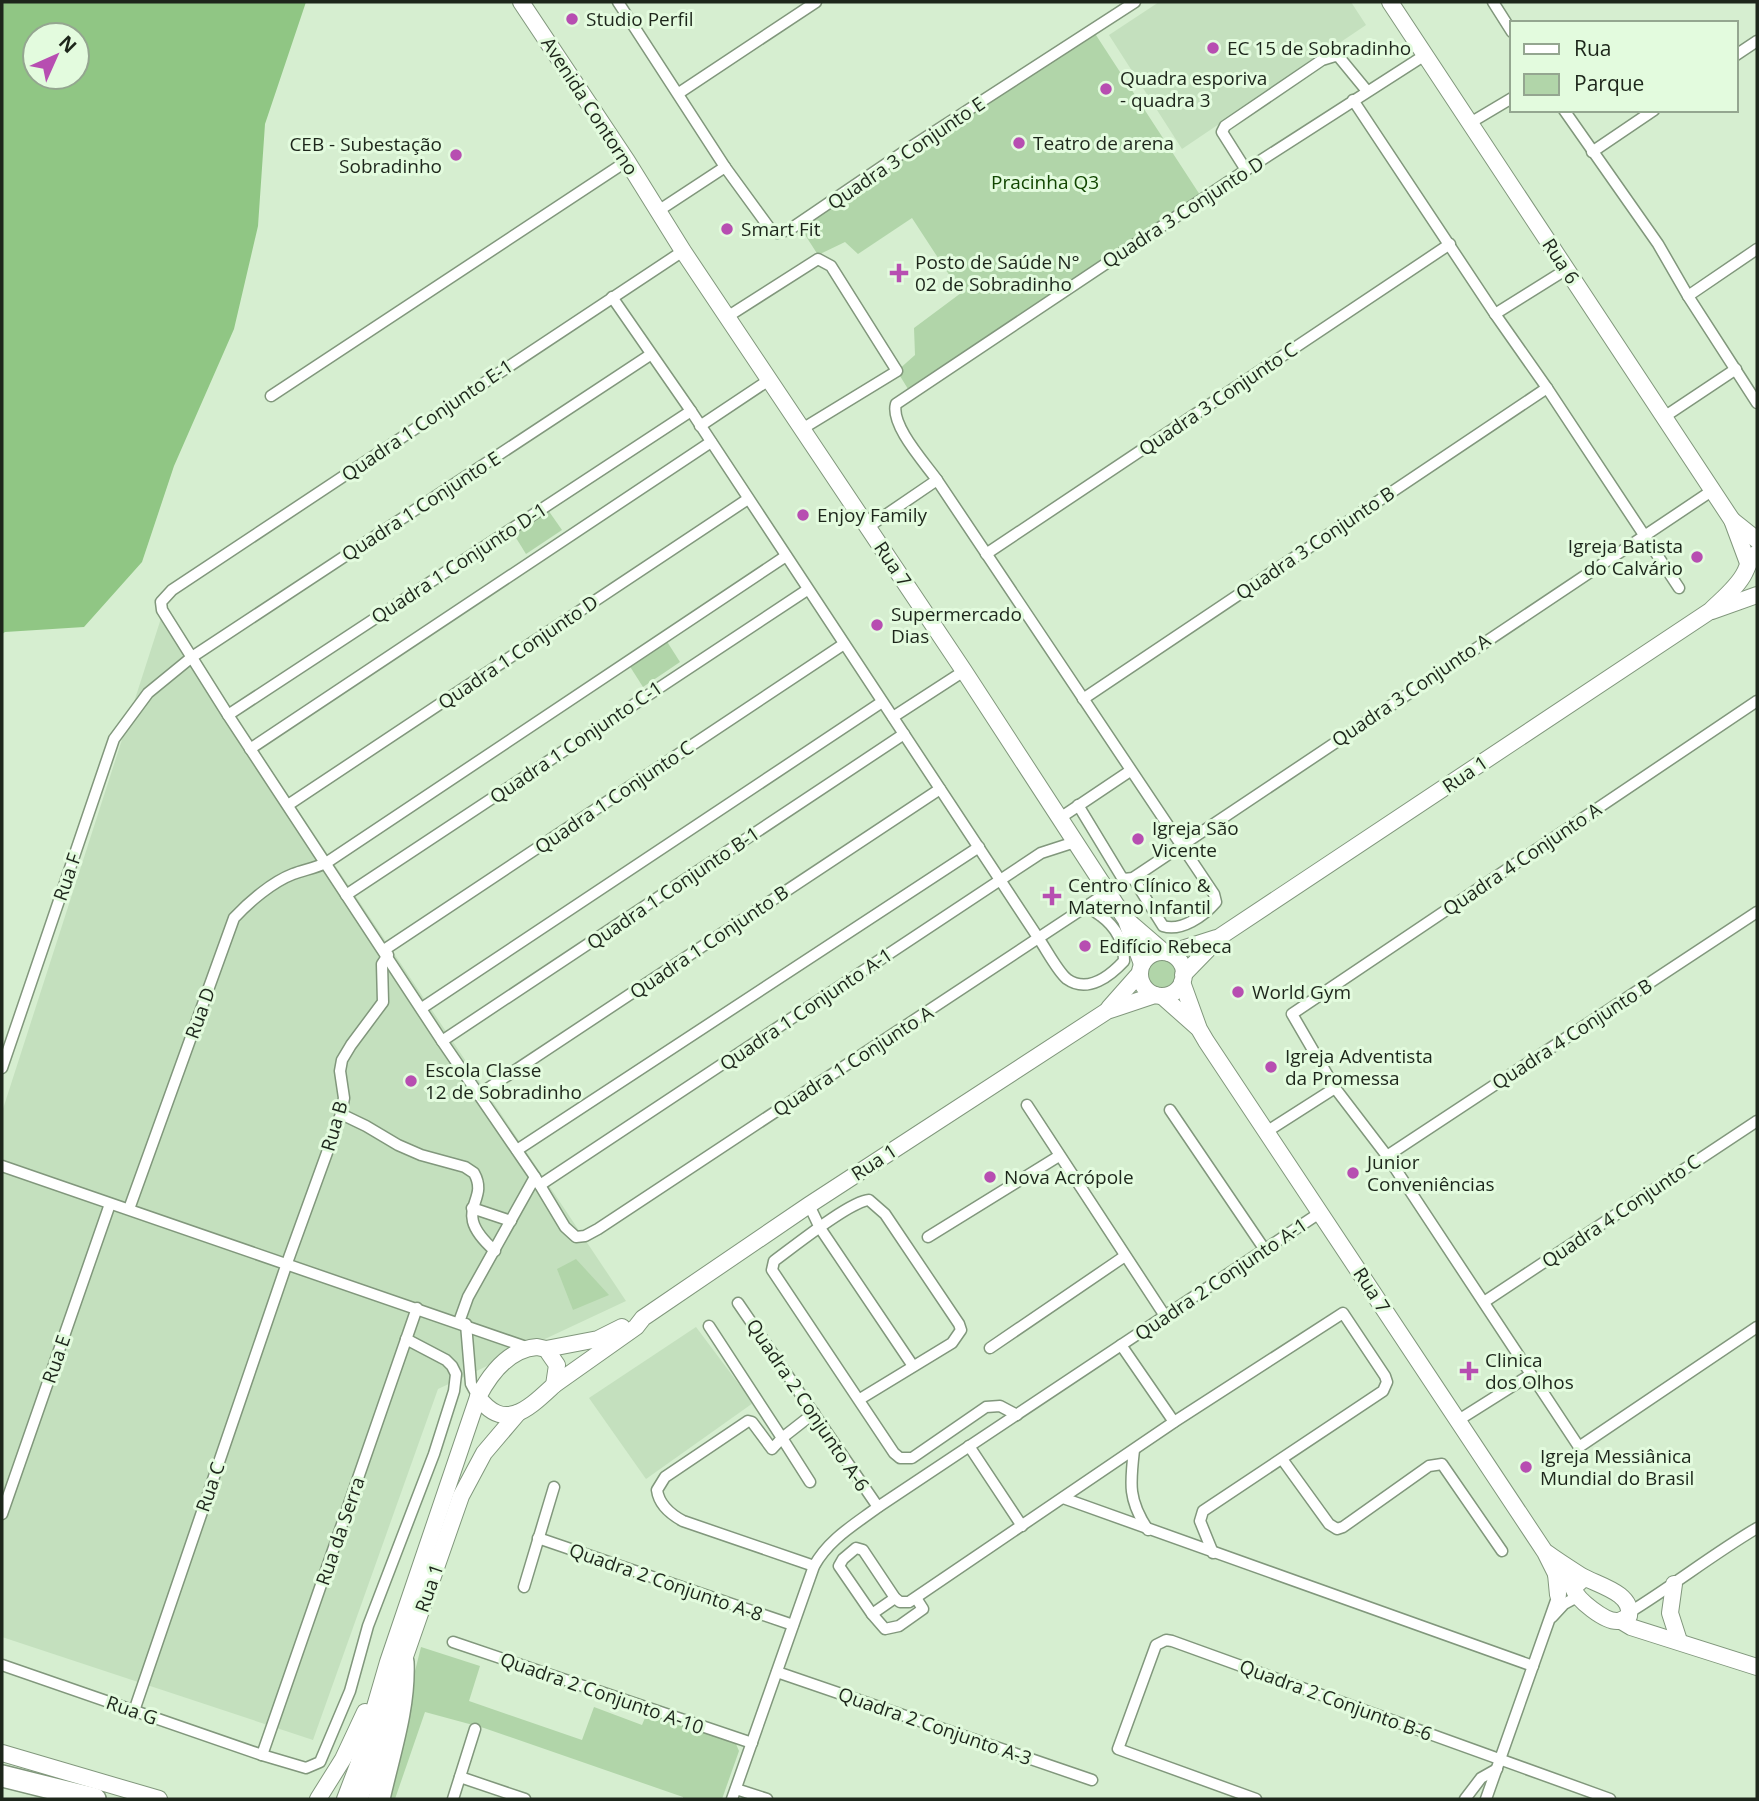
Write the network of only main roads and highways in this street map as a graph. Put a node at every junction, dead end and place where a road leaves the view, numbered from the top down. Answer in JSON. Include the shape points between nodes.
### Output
{"nodes":[{"id":1,"x":521,"y":2,"type":"edge"},
{"id":2,"x":1390,"y":2,"type":"edge"},
{"id":3,"x":658,"y":211,"type":"joint"},
{"id":4,"x":1732,"y":520,"type":"junction"},
{"id":5,"x":1757,"y":540,"type":"edge"},
{"id":6,"x":1750,"y":563,"type":"edge"},
{"id":7,"x":1757,"y":594,"type":"edge"},
{"id":8,"x":1710,"y":611,"type":"junction"},
{"id":9,"x":1126,"y":920,"type":"junction"},
{"id":10,"x":1221,"y":936,"type":"junction"},
{"id":11,"x":1166,"y":953,"type":"junction"},
{"id":12,"x":1141,"y":968,"type":"junction"},
{"id":13,"x":1183,"y":979,"type":"junction"},
{"id":14,"x":1158,"y":995,"type":"junction"},
{"id":15,"x":1107,"y":1011,"type":"junction"},
{"id":16,"x":1199,"y":1029,"type":"junction"},
{"id":17,"x":643,"y":1318,"type":"junction"},
{"id":18,"x":538,"y":1348,"type":"junction"},
{"id":19,"x":554,"y":1385,"type":"junction"},
{"id":20,"x":478,"y":1397,"type":"junction"},
{"id":21,"x":518,"y":1413,"type":"junction"},
{"id":22,"x":1545,"y":1552,"type":"junction"},
{"id":23,"x":1556,"y":1574,"type":"junction"},
{"id":24,"x":1674,"y":1584,"type":"road end"},
{"id":25,"x":1577,"y":1587,"type":"junction"},
{"id":26,"x":1558,"y":1595,"type":"road end"},
{"id":27,"x":1627,"y":1612,"type":"junction"},
{"id":28,"x":1671,"y":1639,"type":"junction"},
{"id":29,"x":396,"y":1662,"type":"junction"},
{"id":30,"x":1757,"y":1667,"type":"edge"},
{"id":31,"x":2,"y":1753,"type":"edge"},
{"id":32,"x":2,"y":1776,"type":"edge"},
{"id":33,"x":94,"y":1799,"type":"edge"},
{"id":34,"x":159,"y":1799,"type":"edge"},
{"id":35,"x":318,"y":1799,"type":"edge"},
{"id":36,"x":345,"y":1799,"type":"edge"},
{"id":37,"x":360,"y":1799,"type":"edge"},
{"id":38,"x":379,"y":1799,"type":"edge"}],
"edges":[{"from":1,"to":3,"type":"main road","name":"Avenida Contorno"},
{"from":2,"to":4,"type":"main road","name":"Rua 6"},
{"from":3,"to":9,"type":"main road","name":"Rua 7"},
{"from":4,"to":5,"type":"main road","name":"Rua 6"},
{"from":4,"to":6,"type":"main road","name":"Rua 6"},
{"from":6,"to":7,"type":"main road","name":"Rua 6","via":[[1749,585]]},
{"from":6,"to":8,"type":"main road"},
{"from":7,"to":8,"type":"main road"},
{"from":8,"to":10,"type":"main road","name":"Rua 1"},
{"from":9,"to":11,"type":"main road","name":"Rua 7"},
{"from":9,"to":12,"type":"main road","name":"Rua 7"},
{"from":10,"to":11,"type":"main road"},
{"from":10,"to":13,"type":"main road"},
{"from":11,"to":12,"type":"main road","via":[[1151,955]]},
{"from":11,"to":13,"type":"main road","via":[[1180,962]]},
{"from":12,"to":14,"type":"main road","via":[[1144,986]]},
{"from":12,"to":15,"type":"main road","name":"Rua 1"},
{"from":13,"to":14,"type":"main road","via":[[1174,992]]},
{"from":13,"to":16,"type":"main road","name":"Rua 7"},
{"from":14,"to":15,"type":"main road","name":"Rua 1"},
{"from":14,"to":16,"type":"main road","name":"Rua 7"},
{"from":15,"to":17,"type":"main road","name":"Rua 1"},
{"from":16,"to":22,"type":"main road","name":"Rua 7"},
{"from":17,"to":18,"type":"main road","via":[[598,1339]]},
{"from":17,"to":19,"type":"main road","name":"Rua 1"},
{"from":18,"to":19,"type":"main road","via":[[557,1365]]},
{"from":18,"to":20,"type":"main road","name":"Rua 1","via":[[507,1360],[493,1372]]},
{"from":19,"to":21,"type":"main road","name":"Rua 1"},
{"from":20,"to":21,"type":"main road","via":[[487,1409],[505,1416]]},
{"from":20,"to":29,"type":"main road","name":"Rua 1"},
{"from":21,"to":29,"type":"main road","name":"Rua 1","via":[[484,1453],[461,1496]]},
{"from":22,"to":23,"type":"main road","name":"Rua 7"},
{"from":22,"to":25,"type":"main road","name":"Rua 7"},
{"from":23,"to":25,"type":"main road","name":"Rua 7"},
{"from":23,"to":26,"type":"main road"},
{"from":24,"to":28,"type":"main road"},
{"from":25,"to":27,"type":"main road","via":[[1608,1588]]},
{"from":25,"to":27,"type":"main road","via":[[1606,1617]]},
{"from":27,"to":28,"type":"main road","via":[[1631,1627]]},
{"from":28,"to":30,"type":"main road"},
{"from":29,"to":35,"type":"main road"},
{"from":29,"to":36,"type":"main road"},
{"from":29,"to":37,"type":"main road","name":"Rua 1"},
{"from":29,"to":38,"type":"highway","via":[[404,1681]]},
{"from":31,"to":34,"type":"main road"},
{"from":32,"to":33,"type":"highway"}]}
